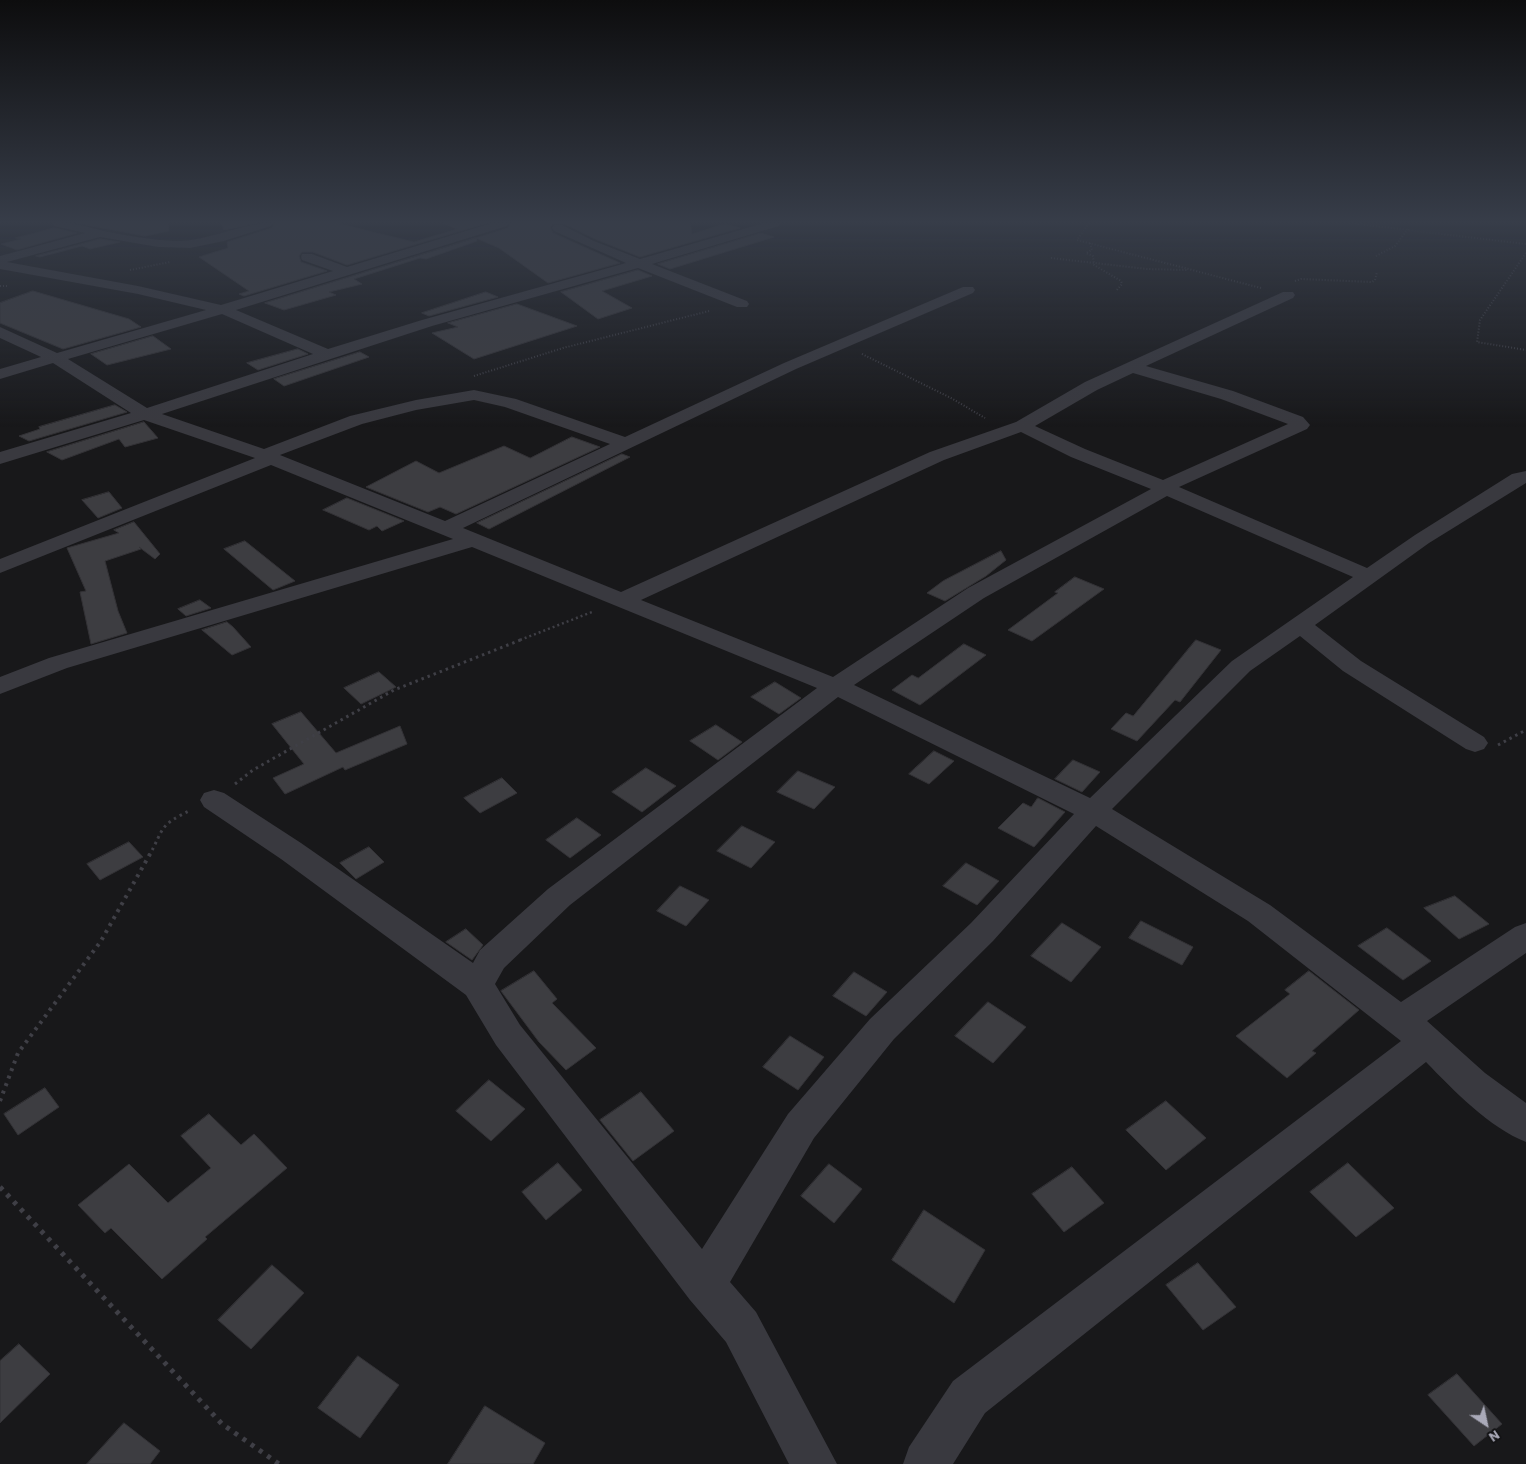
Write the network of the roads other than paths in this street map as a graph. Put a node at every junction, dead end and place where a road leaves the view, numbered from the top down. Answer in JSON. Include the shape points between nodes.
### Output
{"nodes":[{"id":1,"x":147,"y":291,"type":"edge"},
{"id":2,"x":281,"y":291,"type":"edge"},
{"id":3,"x":543,"y":291,"type":"edge"},
{"id":4,"x":710,"y":291,"type":"edge"},
{"id":5,"x":965,"y":291,"type":"edge"},
{"id":6,"x":1288,"y":295,"type":"road end"},
{"id":7,"x":742,"y":304,"type":"road end"},
{"id":8,"x":222,"y":310,"type":"junction"},
{"id":9,"x":0,"y":332,"type":"edge"},
{"id":10,"x":329,"y":356,"type":"junction"},
{"id":11,"x":54,"y":358,"type":"junction"},
{"id":12,"x":1131,"y":367,"type":"junction"},
{"id":13,"x":0,"y":374,"type":"edge"},
{"id":14,"x":147,"y":415,"type":"junction"},
{"id":15,"x":1014,"y":428,"type":"junction"},
{"id":16,"x":625,"y":443,"type":"junction"},
{"id":17,"x":267,"y":457,"type":"junction"},
{"id":18,"x":0,"y":458,"type":"edge"},
{"id":19,"x":1526,"y":477,"type":"edge"},
{"id":20,"x":1165,"y":488,"type":"junction"},
{"id":21,"x":447,"y":528,"type":"junction"},
{"id":22,"x":475,"y":539,"type":"junction"},
{"id":23,"x":0,"y":567,"type":"edge"},
{"id":24,"x":1368,"y":576,"type":"junction"},
{"id":25,"x":622,"y":600,"type":"junction"},
{"id":26,"x":1300,"y":624,"type":"junction"},
{"id":27,"x":0,"y":686,"type":"edge"},
{"id":28,"x":835,"y":687,"type":"junction"},
{"id":29,"x":1475,"y":743,"type":"road end"},
{"id":30,"x":214,"y":800,"type":"dead end"},
{"id":31,"x":1093,"y":811,"type":"junction"},
{"id":32,"x":1526,"y":936,"type":"edge"},
{"id":33,"x":478,"y":985,"type":"junction"},
{"id":34,"x":1413,"y":1031,"type":"junction"},
{"id":35,"x":1526,"y":1125,"type":"edge"},
{"id":36,"x":705,"y":1285,"type":"junction"},
{"id":37,"x":814,"y":1464,"type":"edge"},
{"id":38,"x":926,"y":1464,"type":"edge"}],
"edges":[{"from":1,"to":8,"type":"street"},
{"from":2,"to":8,"type":"street"},
{"from":3,"to":10,"type":"street","via":[[426,324]]},
{"from":4,"to":7,"type":"street"},
{"from":5,"to":16,"type":"street"},
{"from":6,"to":12,"type":"street"},
{"from":8,"to":10,"type":"street","via":[[272,328]]},
{"from":8,"to":11,"type":"street"},
{"from":9,"to":11,"type":"street"},
{"from":10,"to":14,"type":"street"},
{"from":11,"to":13,"type":"street"},
{"from":11,"to":14,"type":"street"},
{"from":12,"to":15,"type":"street"},
{"from":12,"to":20,"type":"street","via":[[1227,395],[1301,423]]},
{"from":14,"to":17,"type":"street"},
{"from":14,"to":18,"type":"street"},
{"from":15,"to":20,"type":"street"},
{"from":15,"to":25,"type":"street","via":[[937,456]]},
{"from":16,"to":17,"type":"street","via":[[510,403],[474,395],[416,404],[356,420]]},
{"from":16,"to":21,"type":"street"},
{"from":17,"to":21,"type":"street"},
{"from":17,"to":23,"type":"street"},
{"from":19,"to":24,"type":"street","via":[[1519,478]]},
{"from":20,"to":24,"type":"street"},
{"from":20,"to":28,"type":"street","via":[[976,593]]},
{"from":21,"to":22,"type":"street"},
{"from":22,"to":25,"type":"street"},
{"from":22,"to":27,"type":"street","via":[[58,662]]},
{"from":24,"to":26,"type":"street"},
{"from":25,"to":28,"type":"street"},
{"from":26,"to":29,"type":"street","via":[[1352,666]]},
{"from":26,"to":31,"type":"street","via":[[1242,666]]},
{"from":28,"to":31,"type":"street"},
{"from":28,"to":33,"type":"street","via":[[559,897],[492,959]]},
{"from":30,"to":33,"type":"street","via":[[291,850]]},
{"from":31,"to":34,"type":"street","via":[[1259,913]]},
{"from":31,"to":36,"type":"street","via":[[982,932],[882,1029],[801,1126]]},
{"from":32,"to":34,"type":"street"},
{"from":33,"to":36,"type":"street","via":[[508,1035]]},
{"from":34,"to":35,"type":"street","via":[[1472,1084]]},
{"from":34,"to":38,"type":"street","via":[[969,1397]]},
{"from":36,"to":37,"type":"street","via":[[741,1327]]}]}
